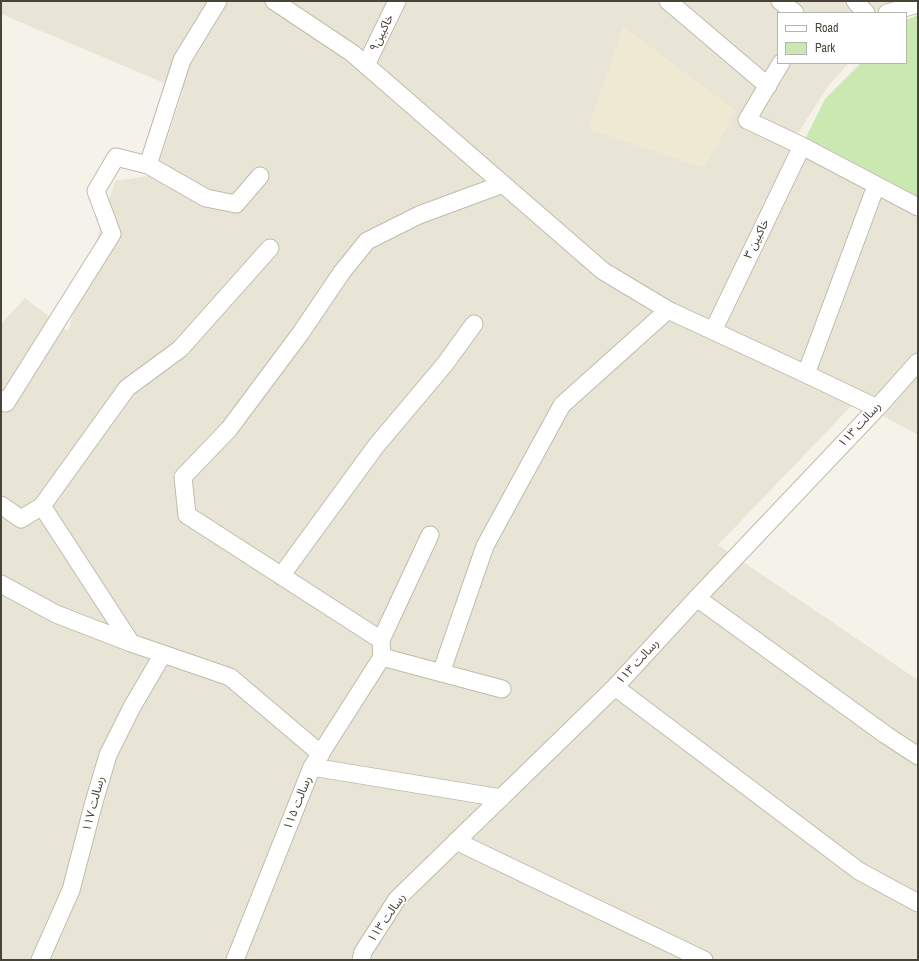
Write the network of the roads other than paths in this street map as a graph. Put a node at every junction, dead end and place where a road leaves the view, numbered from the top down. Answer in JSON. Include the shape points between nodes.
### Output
{"nodes":[{"id":1,"x":217,"y":1,"type":"edge"},
{"id":2,"x":274,"y":1,"type":"edge"},
{"id":3,"x":397,"y":1,"type":"edge"},
{"id":4,"x":668,"y":1,"type":"edge"},
{"id":5,"x":780,"y":1,"type":"edge"},
{"id":6,"x":855,"y":1,"type":"edge"},
{"id":7,"x":918,"y":4,"type":"edge"},
{"id":8,"x":794,"y":12,"type":"edge"},
{"id":9,"x":865,"y":12,"type":"edge"},
{"id":10,"x":890,"y":12,"type":"edge"},
{"id":11,"x":780,"y":64,"type":"edge"},
{"id":12,"x":366,"y":65,"type":"junction"},
{"id":13,"x":768,"y":86,"type":"junction"},
{"id":14,"x":802,"y":146,"type":"junction"},
{"id":15,"x":148,"y":165,"type":"junction"},
{"id":16,"x":260,"y":176,"type":"dead end"},
{"id":17,"x":503,"y":184,"type":"junction"},
{"id":18,"x":876,"y":186,"type":"junction"},
{"id":19,"x":918,"y":207,"type":"edge"},
{"id":20,"x":270,"y":248,"type":"dead end"},
{"id":21,"x":668,"y":310,"type":"junction"},
{"id":22,"x":474,"y":324,"type":"dead end"},
{"id":23,"x":713,"y":331,"type":"junction"},
{"id":24,"x":918,"y":362,"type":"edge"},
{"id":25,"x":806,"y":374,"type":"junction"},
{"id":26,"x":1,"y":399,"type":"edge"},
{"id":27,"x":877,"y":408,"type":"junction"},
{"id":28,"x":1,"y":505,"type":"edge"},
{"id":29,"x":42,"y":506,"type":"junction"},
{"id":30,"x":430,"y":535,"type":"dead end"},
{"id":31,"x":281,"y":576,"type":"junction"},
{"id":32,"x":1,"y":584,"type":"edge"},
{"id":33,"x":697,"y":598,"type":"junction"},
{"id":34,"x":381,"y":640,"type":"junction"},
{"id":35,"x":131,"y":643,"type":"junction"},
{"id":36,"x":163,"y":654,"type":"junction"},
{"id":37,"x":382,"y":657,"type":"junction"},
{"id":38,"x":441,"y":673,"type":"junction"},
{"id":39,"x":615,"y":687,"type":"junction"},
{"id":40,"x":502,"y":689,"type":"dead end"},
{"id":41,"x":918,"y":756,"type":"edge"},
{"id":42,"x":317,"y":761,"type":"junction"},
{"id":43,"x":501,"y":798,"type":"junction"},
{"id":44,"x":456,"y":841,"type":"junction"},
{"id":45,"x":918,"y":903,"type":"edge"},
{"id":46,"x":40,"y":960,"type":"edge"},
{"id":47,"x":235,"y":960,"type":"edge"},
{"id":48,"x":361,"y":960,"type":"edge"},
{"id":49,"x":704,"y":960,"type":"edge"}],
"edges":[{"from":1,"to":15,"type":"street","via":[[182,60]]},
{"from":2,"to":12,"type":"street"},
{"from":3,"to":12,"type":"street","name":"خاکبین۹"},
{"from":4,"to":13,"type":"street"},
{"from":5,"to":8,"type":"street"},
{"from":6,"to":9,"type":"street"},
{"from":7,"to":10,"type":"street"},
{"from":11,"to":13,"type":"street"},
{"from":12,"to":17,"type":"street"},
{"from":13,"to":14,"type":"street","via":[[747,120]]},
{"from":14,"to":18,"type":"street"},
{"from":14,"to":23,"type":"street","name":"خاکبین ۳"},
{"from":15,"to":16,"type":"street","via":[[206,198],[236,204]]},
{"from":15,"to":26,"type":"street","via":[[116,156],[96,191],[112,234],[6,403]]},
{"from":17,"to":21,"type":"street","via":[[603,272]]},
{"from":17,"to":31,"type":"street","via":[[419,216],[367,241],[229,429],[183,477],[187,515]]},
{"from":18,"to":19,"type":"street"},
{"from":18,"to":25,"type":"street"},
{"from":20,"to":29,"type":"street","via":[[180,349],[127,388]]},
{"from":21,"to":23,"type":"street"},
{"from":21,"to":38,"type":"street","via":[[562,405],[485,546]]},
{"from":22,"to":31,"type":"street","via":[[445,364],[376,446]]},
{"from":23,"to":25,"type":"street"},
{"from":24,"to":27,"type":"street","name":"رسالت ۱۱۳"},
{"from":25,"to":27,"type":"street"},
{"from":27,"to":33,"type":"street","name":"رسالت ۱۱۳"},
{"from":28,"to":29,"type":"street","via":[[21,519]]},
{"from":29,"to":35,"type":"street"},
{"from":30,"to":34,"type":"street"},
{"from":31,"to":34,"type":"street"},
{"from":32,"to":35,"type":"street","via":[[56,614]]},
{"from":33,"to":39,"type":"street","name":"رسالت ۱۱۳"},
{"from":33,"to":41,"type":"street"},
{"from":34,"to":37,"type":"street"},
{"from":35,"to":36,"type":"street"},
{"from":36,"to":42,"type":"street","via":[[230,677]]},
{"from":36,"to":46,"type":"street","name":"رسالت ۱۱۷","via":[[108,755],[71,890]]},
{"from":37,"to":38,"type":"street"},
{"from":37,"to":42,"type":"street","name":"رسالت ۱۱۵"},
{"from":38,"to":40,"type":"street"},
{"from":39,"to":43,"type":"street","name":"رسالت ۱۱۳"},
{"from":39,"to":45,"type":"street","via":[[859,871]]},
{"from":42,"to":43,"type":"street"},
{"from":42,"to":47,"type":"street","name":"رسالت ۱۱۵"},
{"from":43,"to":44,"type":"street","name":"رسالت ۱۱۳"},
{"from":44,"to":48,"type":"street","name":"رسالت ۱۱۳","via":[[397,899],[363,952]]},
{"from":44,"to":49,"type":"street"}]}
